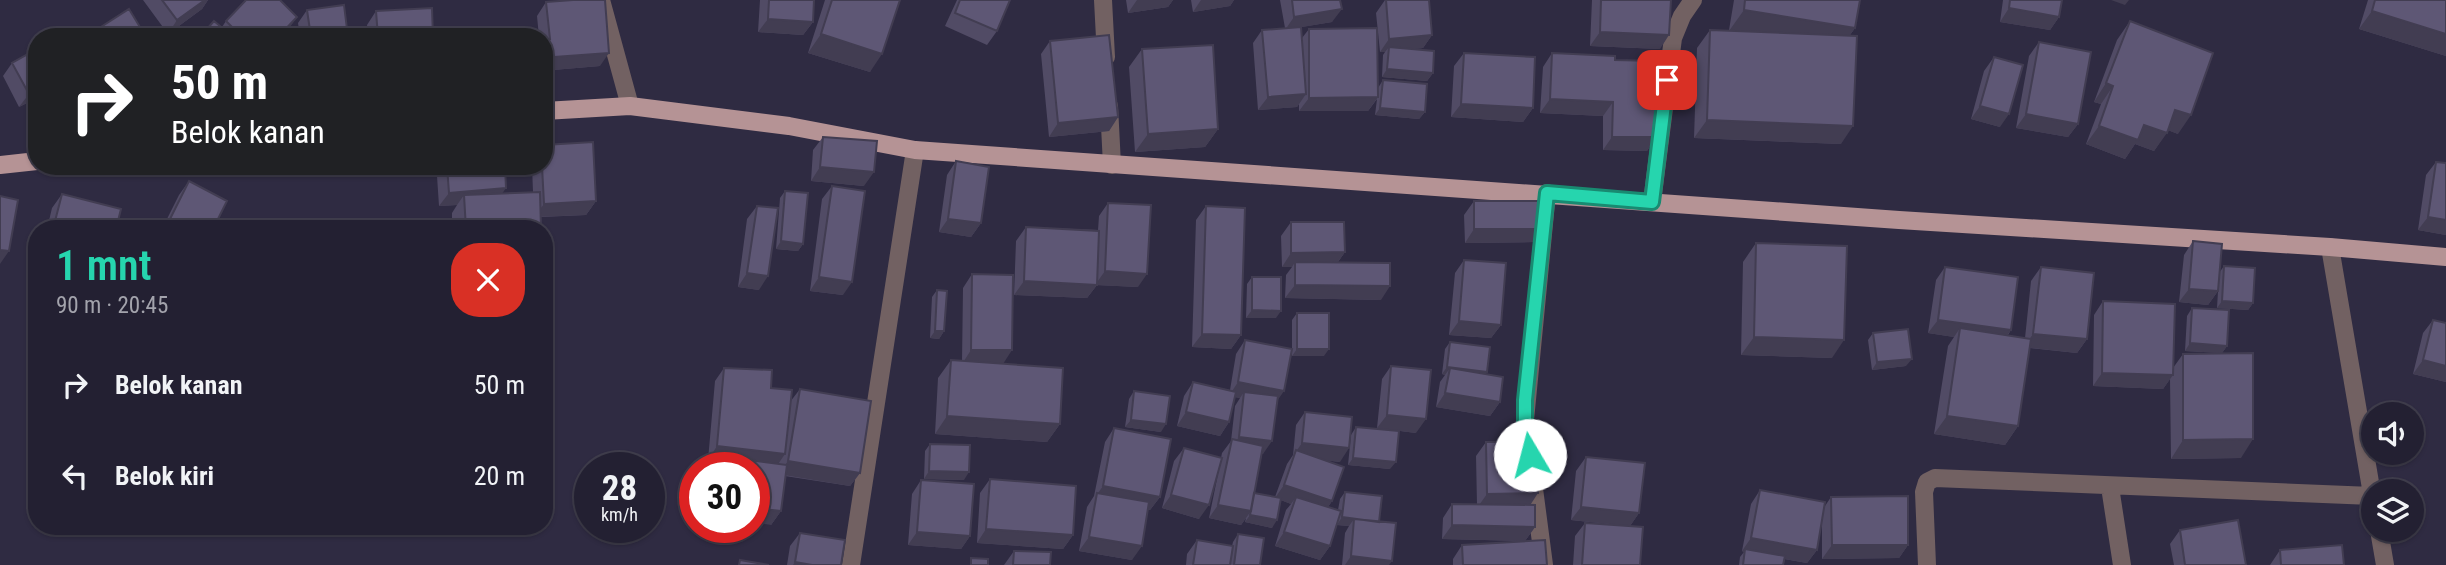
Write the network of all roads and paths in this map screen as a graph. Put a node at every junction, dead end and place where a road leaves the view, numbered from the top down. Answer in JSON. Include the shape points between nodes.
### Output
{"nodes":[{"id":1,"x":601,"y":0,"type":"edge"},
{"id":2,"x":1103,"y":0,"type":"edge"},
{"id":3,"x":1693,"y":0,"type":"edge"},
{"id":4,"x":630,"y":106,"type":"junction"},
{"id":5,"x":553,"y":110,"type":"edge"},
{"id":6,"x":915,"y":150,"type":"junction"},
{"id":7,"x":28,"y":162,"type":"edge"},
{"id":8,"x":0,"y":165,"type":"edge"},
{"id":9,"x":1112,"y":165,"type":"junction"},
{"id":10,"x":1547,"y":193,"type":"junction"},
{"id":11,"x":1652,"y":202,"type":"junction"},
{"id":12,"x":2330,"y":247,"type":"junction"},
{"id":13,"x":2446,"y":257,"type":"edge"},
{"id":14,"x":2370,"y":479,"type":"edge"},
{"id":15,"x":2110,"y":487,"type":"junction"},
{"id":16,"x":2361,"y":497,"type":"edge"},
{"id":17,"x":2381,"y":542,"type":"edge"},
{"id":18,"x":851,"y":565,"type":"edge"},
{"id":19,"x":1544,"y":565,"type":"edge"},
{"id":20,"x":1927,"y":565,"type":"edge"},
{"id":21,"x":2122,"y":565,"type":"edge"},
{"id":22,"x":2385,"y":565,"type":"edge"}],
"edges":[{"from":1,"to":4,"type":"street"},
{"from":2,"to":9,"type":"street"},
{"from":3,"to":11,"type":"street","via":[[1673,38]]},
{"from":4,"to":5,"type":"main road"},
{"from":4,"to":6,"type":"main road","via":[[789,126]]},
{"from":6,"to":9,"type":"main road"},
{"from":6,"to":18,"type":"street"},
{"from":7,"to":8,"type":"main road"},
{"from":9,"to":10,"type":"main road"},
{"from":10,"to":11,"type":"main road"},
{"from":10,"to":19,"type":"street","via":[[1525,420]]},
{"from":11,"to":12,"type":"main road"},
{"from":12,"to":13,"type":"main road"},
{"from":12,"to":14,"type":"street"},
{"from":15,"to":16,"type":"street"},
{"from":15,"to":20,"type":"street","via":[[1929,480],[1924,492]]},
{"from":15,"to":21,"type":"street"},
{"from":17,"to":22,"type":"street"}]}
